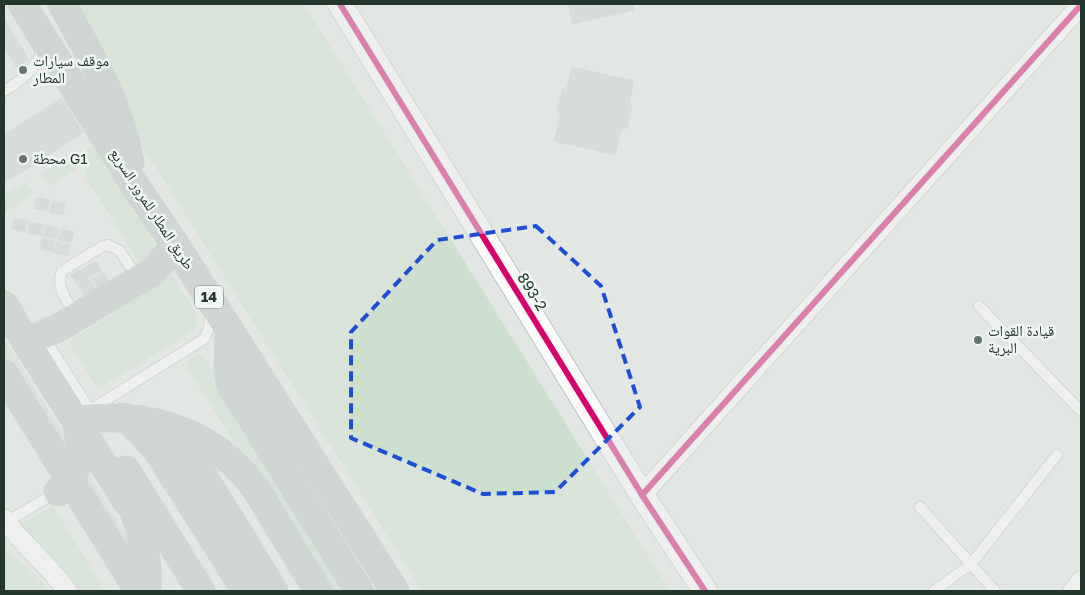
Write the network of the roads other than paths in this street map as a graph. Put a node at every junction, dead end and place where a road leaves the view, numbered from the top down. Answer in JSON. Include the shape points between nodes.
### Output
{"nodes":[{"id":1,"x":22,"y":4,"type":"edge"},
{"id":2,"x":62,"y":4,"type":"edge"},
{"id":3,"x":340,"y":4,"type":"edge"},
{"id":4,"x":1081,"y":6,"type":"edge"},
{"id":5,"x":43,"y":37,"type":"junction"},
{"id":6,"x":4,"y":91,"type":"edge"},
{"id":7,"x":134,"y":184,"type":"junction"},
{"id":8,"x":175,"y":244,"type":"junction"},
{"id":9,"x":139,"y":280,"type":"junction"},
{"id":10,"x":210,"y":300,"type":"junction"},
{"id":11,"x":4,"y":305,"type":"edge"},
{"id":12,"x":979,"y":306,"type":"dead end"},
{"id":13,"x":77,"y":317,"type":"junction"},
{"id":14,"x":229,"y":329,"type":"junction"},
{"id":15,"x":23,"y":333,"type":"edge"},
{"id":16,"x":4,"y":374,"type":"edge"},
{"id":17,"x":4,"y":402,"type":"edge"},
{"id":18,"x":1081,"y":411,"type":"edge"},
{"id":19,"x":87,"y":416,"type":"junction"},
{"id":20,"x":123,"y":417,"type":"junction"},
{"id":21,"x":166,"y":425,"type":"junction"},
{"id":22,"x":1057,"y":455,"type":"dead end"},
{"id":23,"x":64,"y":486,"type":"junction"},
{"id":24,"x":642,"y":495,"type":"junction"},
{"id":25,"x":920,"y":507,"type":"dead end"},
{"id":26,"x":131,"y":508,"type":"junction"},
{"id":27,"x":5,"y":520,"type":"edge"},
{"id":28,"x":971,"y":564,"type":"junction"},
{"id":29,"x":1081,"y":581,"type":"edge"},
{"id":30,"x":67,"y":591,"type":"edge"},
{"id":31,"x":119,"y":591,"type":"edge"},
{"id":32,"x":139,"y":591,"type":"edge"},
{"id":33,"x":147,"y":591,"type":"edge"},
{"id":34,"x":181,"y":591,"type":"edge"},
{"id":35,"x":202,"y":591,"type":"edge"},
{"id":36,"x":246,"y":591,"type":"edge"},
{"id":37,"x":274,"y":591,"type":"edge"},
{"id":38,"x":318,"y":591,"type":"edge"},
{"id":39,"x":359,"y":591,"type":"edge"},
{"id":40,"x":394,"y":591,"type":"edge"},
{"id":41,"x":705,"y":591,"type":"edge"},
{"id":42,"x":934,"y":591,"type":"edge"},
{"id":43,"x":995,"y":591,"type":"edge"},
{"id":44,"x":1073,"y":591,"type":"edge"}],
"edges":[{"from":1,"to":5,"type":"highway","name":"طريق المطار للمرور السريع","number":"14"},
{"from":2,"to":7,"type":"highway","via":[[100,72],[126,139]]},
{"from":3,"to":24,"type":"street","name":"893-2"},
{"from":4,"to":24,"type":"street"},
{"from":5,"to":6,"type":"lane","via":[[43,47],[33,68],[20,82]]},
{"from":5,"to":7,"type":"highway","name":"طريق المطار للمرور السريع","number":"14"},
{"from":7,"to":8,"type":"highway","name":"طريق المطار للمرور السريع","number":"14"},
{"from":8,"to":9,"type":"highway","via":[[160,264]]},
{"from":8,"to":10,"type":"highway","name":"طريق المطار للمرور السريع","number":"14"},
{"from":9,"to":13,"type":"highway"},
{"from":9,"to":13,"type":"lane","via":[[119,250],[103,246],[62,271],[60,276],[61,290]]},
{"from":10,"to":14,"type":"highway","name":"طريق المطار للمرور السريع","number":"14"},
{"from":10,"to":19,"type":"lane","via":[[209,328],[204,339]]},
{"from":11,"to":15,"type":"highway"},
{"from":12,"to":18,"type":"lane"},
{"from":13,"to":15,"type":"highway"},
{"from":14,"to":39,"type":"highway","via":[[228,373],[231,385]]},
{"from":14,"to":40,"type":"highway","name":"طريق المطار للمرور السريع","number":"14"},
{"from":15,"to":19,"type":"highway"},
{"from":16,"to":23,"type":"highway"},
{"from":17,"to":23,"type":"highway"},
{"from":19,"to":20,"type":"highway"},
{"from":19,"to":23,"type":"highway","via":[[77,467]]},
{"from":19,"to":26,"type":"highway"},
{"from":19,"to":35,"type":"highway"},
{"from":20,"to":21,"type":"highway"},
{"from":20,"to":36,"type":"highway","via":[[157,450]]},
{"from":21,"to":37,"type":"highway","via":[[186,448]]},
{"from":21,"to":38,"type":"highway","via":[[213,448],[251,482]]},
{"from":22,"to":28,"type":"lane"},
{"from":23,"to":27,"type":"lane"},
{"from":23,"to":31,"type":"highway"},
{"from":23,"to":32,"type":"highway"},
{"from":24,"to":41,"type":"street","name":"893-2"},
{"from":25,"to":28,"type":"lane"},
{"from":26,"to":33,"type":"highway","via":[[146,557]]},
{"from":26,"to":34,"type":"highway"},
{"from":27,"to":30,"type":"street"},
{"from":28,"to":42,"type":"lane"},
{"from":28,"to":43,"type":"lane"},
{"from":29,"to":44,"type":"street"}]}
